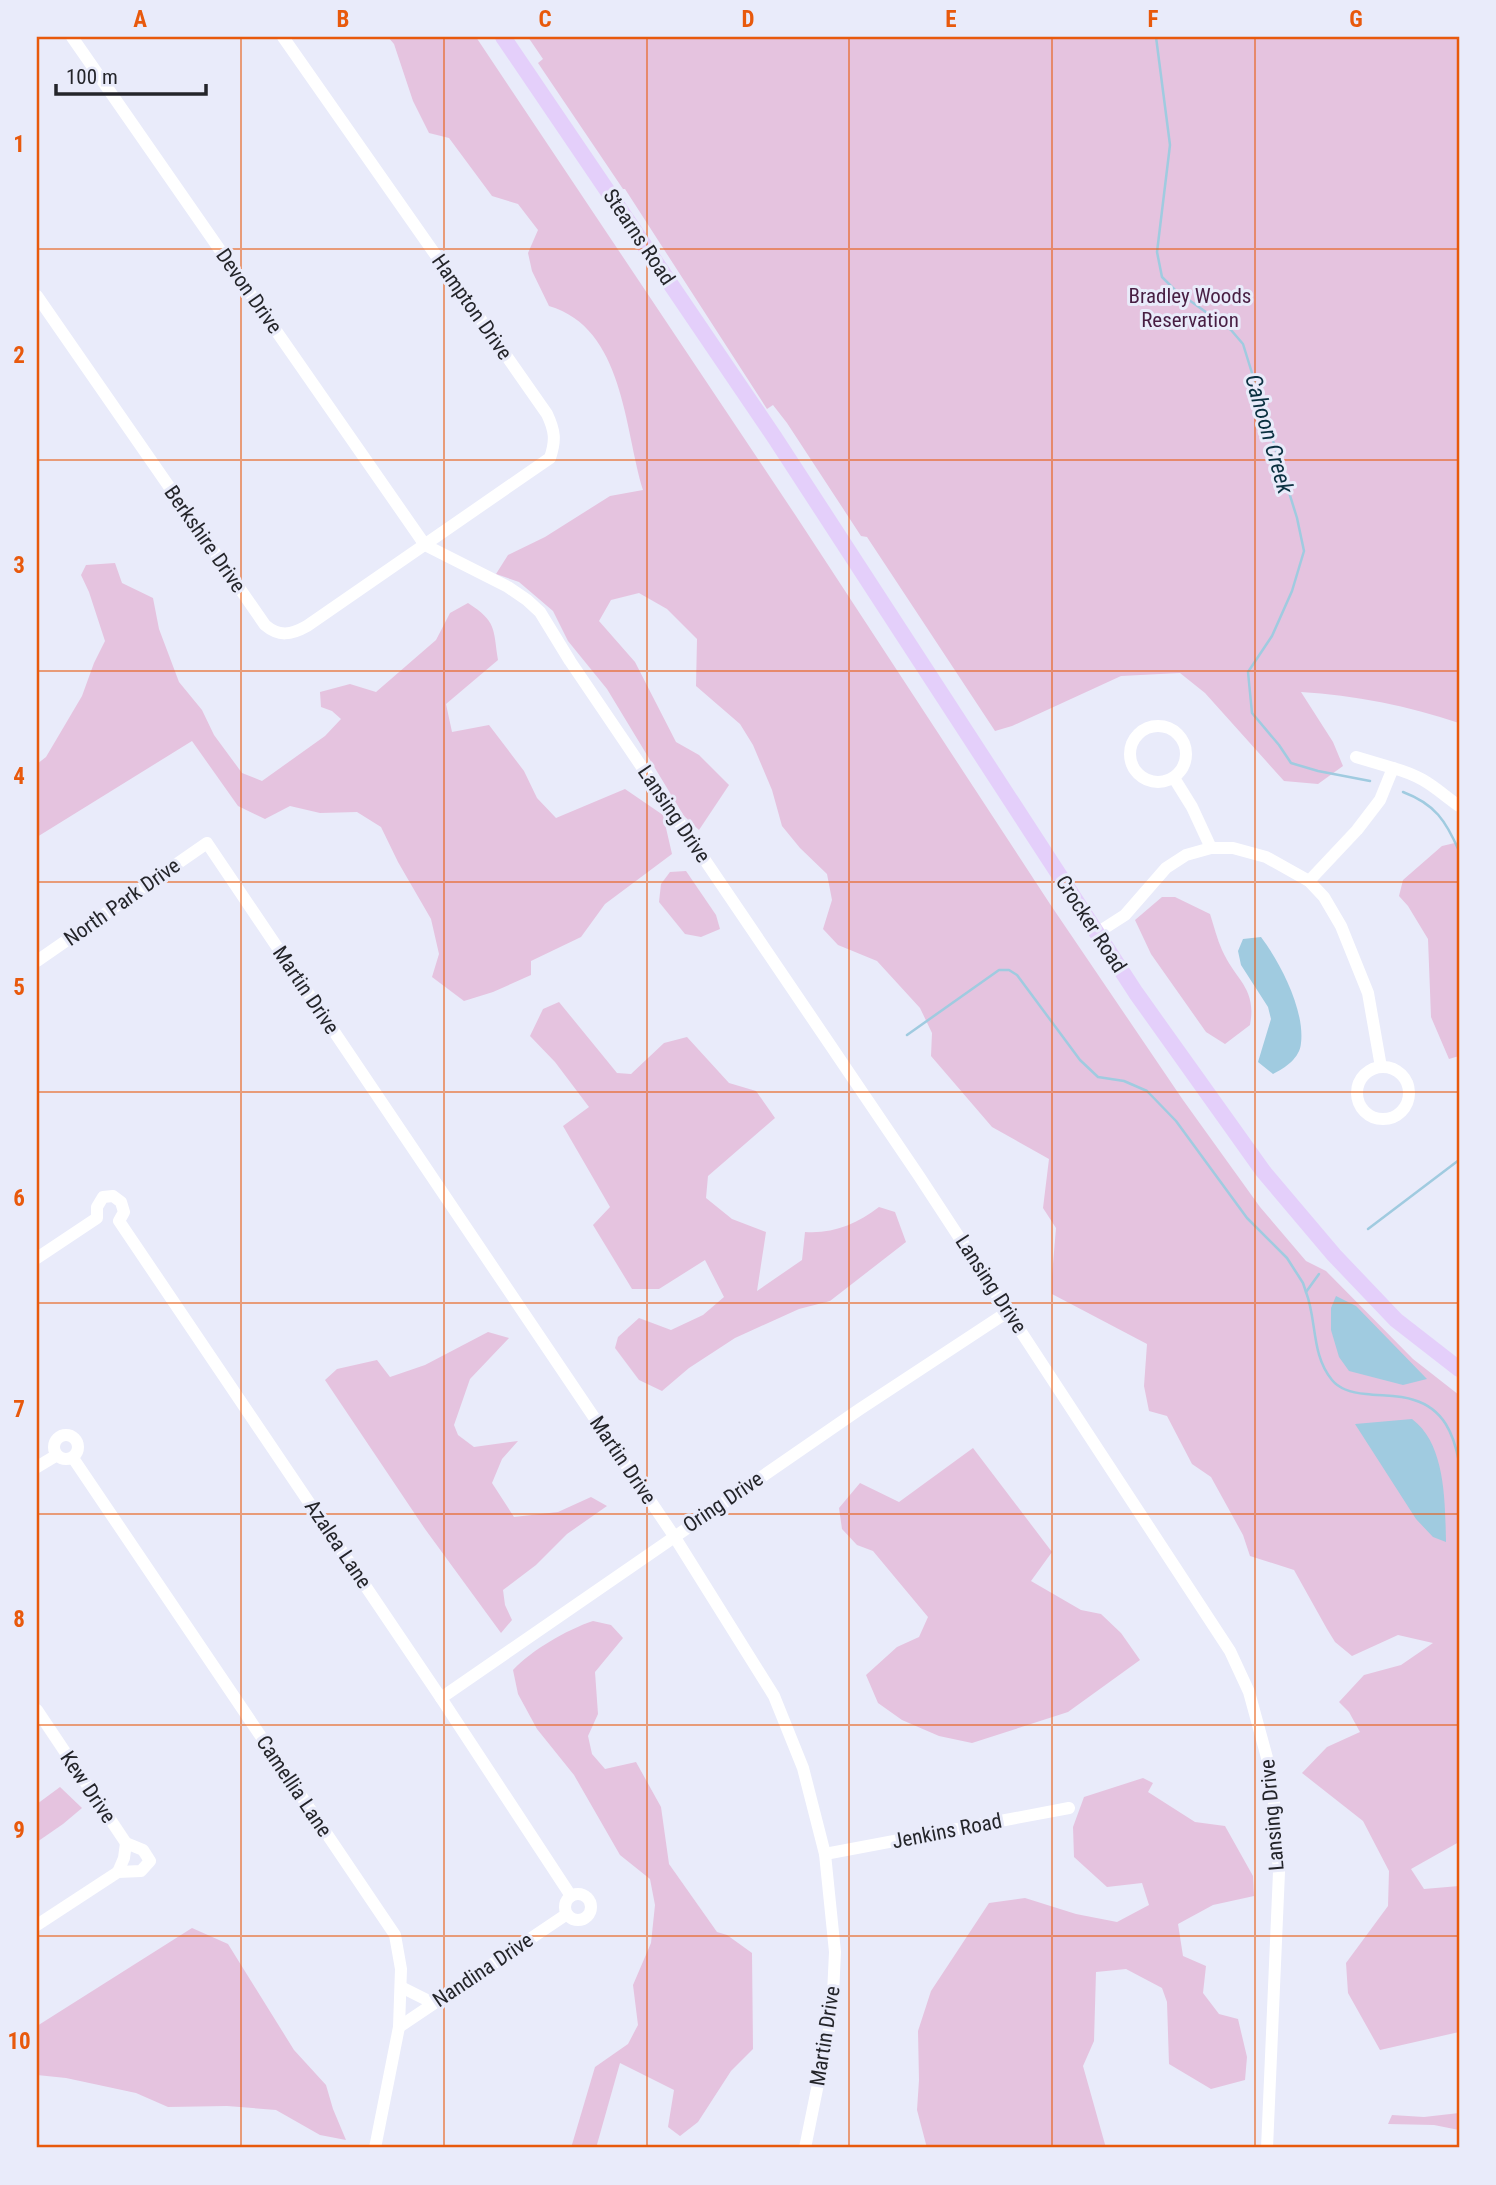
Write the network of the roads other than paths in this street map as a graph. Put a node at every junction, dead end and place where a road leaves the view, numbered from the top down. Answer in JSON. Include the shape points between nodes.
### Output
{"nodes":[{"id":1,"x":72,"y":37,"type":"edge"},
{"id":2,"x":283,"y":37,"type":"edge"},
{"id":3,"x":503,"y":37,"type":"edge"},
{"id":4,"x":37,"y":296,"type":"edge"},
{"id":5,"x":775,"y":438,"type":"joint"},
{"id":6,"x":425,"y":545,"type":"junction"},
{"id":7,"x":1356,"y":757,"type":"dead end"},
{"id":8,"x":1393,"y":768,"type":"junction"},
{"id":9,"x":1174,"y":778,"type":"junction"},
{"id":10,"x":1459,"y":806,"type":"edge"},
{"id":11,"x":207,"y":843,"type":"joint"},
{"id":12,"x":1211,"y":848,"type":"junction"},
{"id":13,"x":1309,"y":881,"type":"junction"},
{"id":14,"x":1097,"y":933,"type":"junction"},
{"id":15,"x":37,"y":961,"type":"edge"},
{"id":16,"x":1381,"y":1067,"type":"junction"},
{"id":17,"x":97,"y":1218,"type":"junction"},
{"id":18,"x":119,"y":1221,"type":"junction"},
{"id":19,"x":37,"y":1258,"type":"edge"},
{"id":20,"x":1009,"y":1311,"type":"junction"},
{"id":21,"x":1459,"y":1368,"type":"edge"},
{"id":22,"x":57,"y":1455,"type":"junction"},
{"id":23,"x":73,"y":1458,"type":"junction"},
{"id":24,"x":37,"y":1467,"type":"edge"},
{"id":25,"x":674,"y":1536,"type":"junction"},
{"id":26,"x":441,"y":1698,"type":"junction"},
{"id":27,"x":37,"y":1710,"type":"edge"},
{"id":28,"x":1069,"y":1808,"type":"dead end"},
{"id":29,"x":126,"y":1843,"type":"junction"},
{"id":30,"x":825,"y":1854,"type":"junction"},
{"id":31,"x":118,"y":1872,"type":"junction"},
{"id":32,"x":571,"y":1896,"type":"junction"},
{"id":33,"x":568,"y":1913,"type":"junction"},
{"id":34,"x":37,"y":1925,"type":"edge"},
{"id":35,"x":401,"y":1987,"type":"junction"},
{"id":36,"x":433,"y":2003,"type":"junction"},
{"id":37,"x":398,"y":2027,"type":"junction"},
{"id":38,"x":375,"y":2148,"type":"edge"},
{"id":39,"x":805,"y":2148,"type":"edge"},
{"id":40,"x":1267,"y":2148,"type":"edge"}],
"edges":[{"from":1,"to":6,"type":"street","name":"Devon Drive"},
{"from":2,"to":6,"type":"street","name":"Hampton Drive","via":[[554,428],[551,458]]},
{"from":3,"to":5,"type":"main road","name":"Stearns Road"},
{"from":4,"to":6,"type":"street","name":"Berkshire Drive","via":[[275,634],[293,634],[307,626]]},
{"from":5,"to":14,"type":"main road","name":"Crocker Road"},
{"from":6,"to":20,"type":"street","name":"Lansing Drive","via":[[508,587],[540,612]]},
{"from":7,"to":8,"type":"street"},
{"from":8,"to":10,"type":"street","via":[[1418,775]]},
{"from":8,"to":13,"type":"street","via":[[1380,800]]},
{"from":9,"to":9,"type":"street","via":[[1185,763],[1180,736],[1164,726],[1145,729],[1130,750],[1133,768],[1147,780]]},
{"from":9,"to":12,"type":"street"},
{"from":11,"to":15,"type":"street","name":"North Park Drive"},
{"from":11,"to":25,"type":"street","name":"Martin Drive"},
{"from":12,"to":13,"type":"street","via":[[1233,848],[1266,857]]},
{"from":12,"to":14,"type":"street","via":[[1186,855],[1166,868],[1125,915]]},
{"from":13,"to":16,"type":"street","via":[[1341,926],[1368,993]]},
{"from":14,"to":21,"type":"main road","name":"Crocker Road","via":[[1263,1171],[1396,1320]]},
{"from":16,"to":16,"type":"street","via":[[1366,1073],[1358,1096],[1371,1115],[1387,1118],[1402,1110],[1409,1094],[1404,1078]]},
{"from":17,"to":18,"type":"street"},
{"from":17,"to":18,"type":"street","name":"Azalea Lane","via":[[100,1200],[113,1196],[124,1207]]},
{"from":17,"to":19,"type":"street"},
{"from":18,"to":26,"type":"street","name":"Azalea Lane"},
{"from":20,"to":25,"type":"street","name":"Oring Drive"},
{"from":20,"to":40,"type":"street","name":"Lansing Drive","via":[[1230,1651],[1253,1704],[1272,1776],[1279,1872]]},
{"from":22,"to":23,"type":"street"},
{"from":22,"to":23,"type":"street","via":[[56,1441],[68,1435],[79,1446]]},
{"from":22,"to":24,"type":"street"},
{"from":23,"to":35,"type":"street","name":"Camellia Lane","via":[[395,1935]]},
{"from":25,"to":26,"type":"street","name":"Oring Drive"},
{"from":25,"to":30,"type":"street","name":"Martin Drive","via":[[774,1696],[803,1768]]},
{"from":26,"to":32,"type":"street","name":"Azalea Lane"},
{"from":27,"to":29,"type":"street","name":"Kew Drive"},
{"from":28,"to":30,"type":"street","name":"Jenkins Road"},
{"from":29,"to":31,"type":"street"},
{"from":29,"to":31,"type":"street","name":"Kew Drive","via":[[147,1854],[150,1861],[136,1872]]},
{"from":30,"to":39,"type":"street","name":"Martin Drive","via":[[835,1952],[832,2015]]},
{"from":31,"to":34,"type":"street"},
{"from":32,"to":33,"type":"street","via":[[566,1902]]},
{"from":32,"to":33,"type":"street","via":[[583,1895],[591,1909],[578,1920]]},
{"from":33,"to":36,"type":"street","name":"Nandina Drive"},
{"from":35,"to":36,"type":"street"},
{"from":35,"to":37,"type":"street","name":"Camellia Lane"},
{"from":36,"to":37,"type":"street","name":"Nandina Drive"},
{"from":37,"to":38,"type":"street","name":"Camellia Lane"}]}
